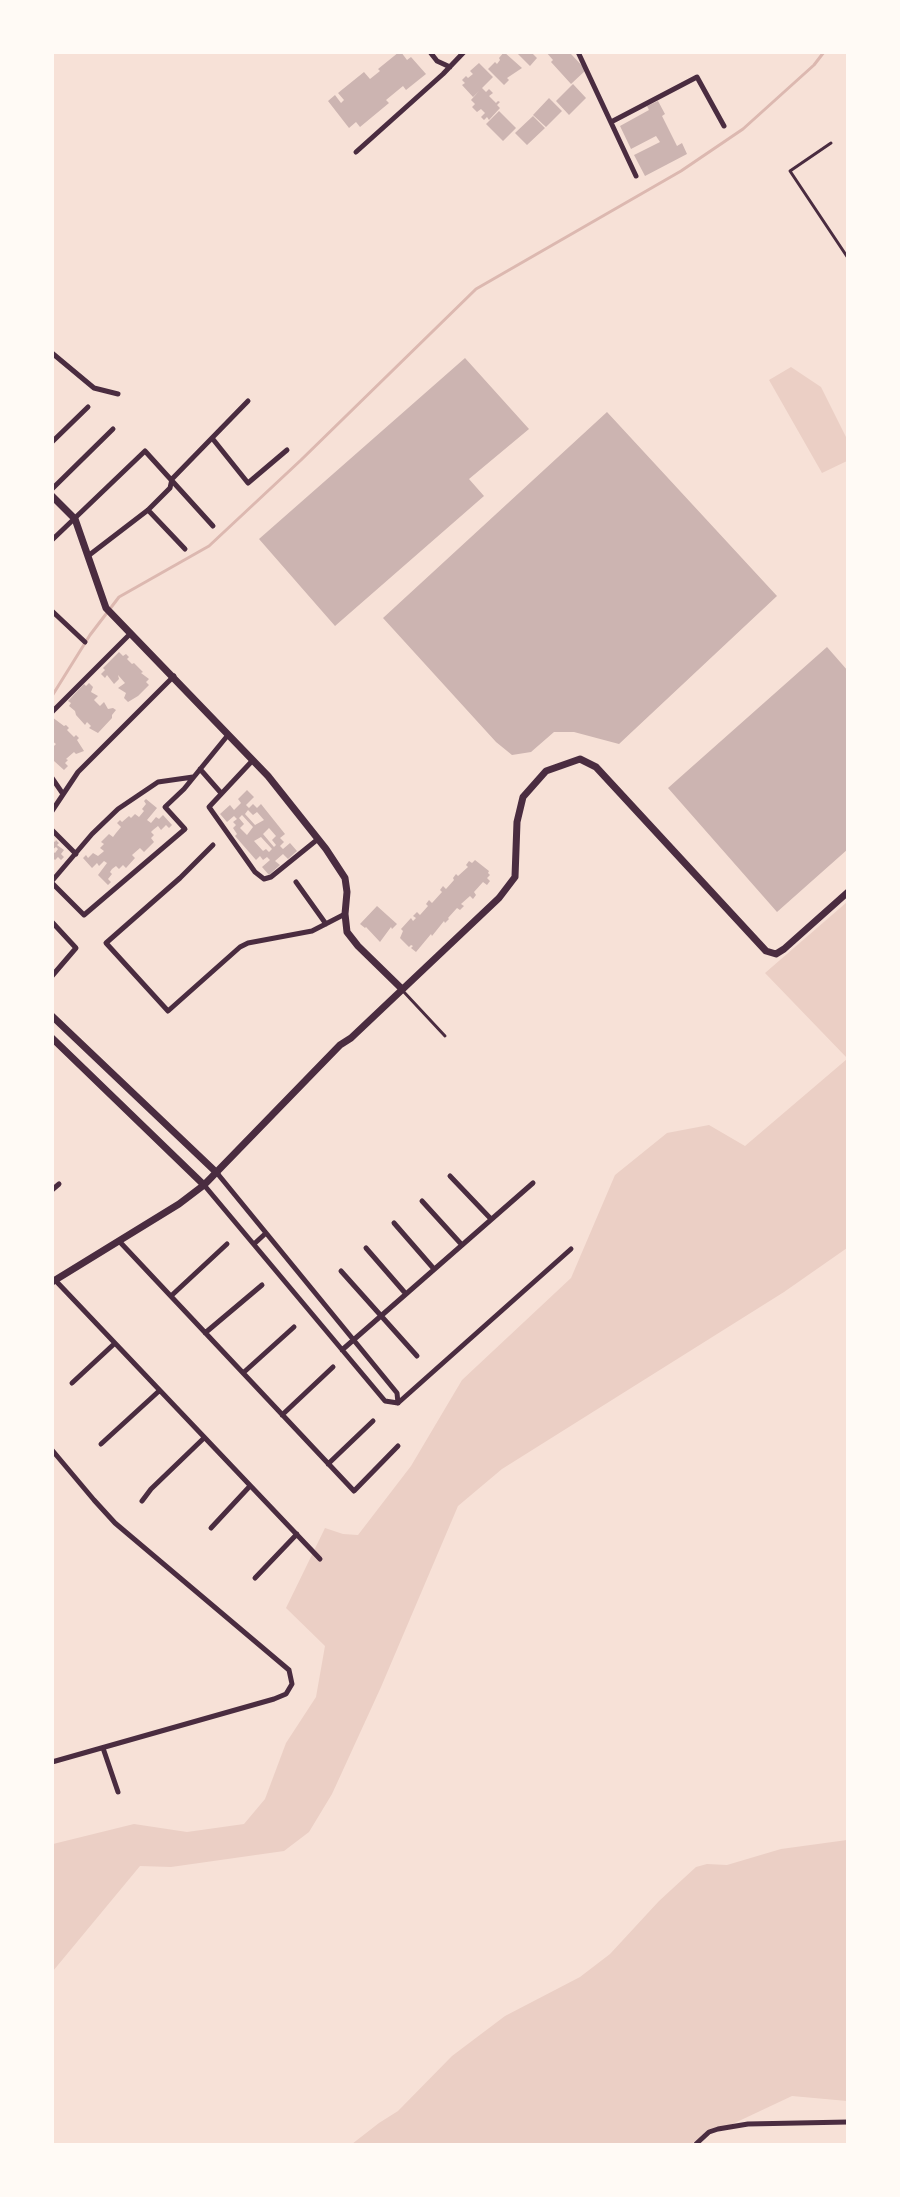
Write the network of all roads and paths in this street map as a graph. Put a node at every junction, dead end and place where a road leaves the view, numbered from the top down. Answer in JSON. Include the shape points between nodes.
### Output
{"nodes":[{"id":1,"x":430,"y":52,"type":"edge"},
{"id":2,"x":464,"y":52,"type":"edge"},
{"id":3,"x":578,"y":52,"type":"edge"},
{"id":4,"x":450,"y":67,"type":"junction"},
{"id":5,"x":611,"y":122,"type":"junction"},
{"id":6,"x":724,"y":126,"type":"dead end"},
{"id":7,"x":831,"y":142,"type":"dead end"},
{"id":8,"x":356,"y":152,"type":"dead end"},
{"id":9,"x":636,"y":176,"type":"dead end"},
{"id":10,"x":848,"y":258,"type":"edge"},
{"id":11,"x":52,"y":352,"type":"edge"},
{"id":12,"x":118,"y":394,"type":"dead end"},
{"id":13,"x":248,"y":401,"type":"dead end"},
{"id":14,"x":88,"y":407,"type":"dead end"},
{"id":15,"x":113,"y":429,"type":"dead end"},
{"id":16,"x":212,"y":438,"type":"junction"},
{"id":17,"x":52,"y":442,"type":"edge"},
{"id":18,"x":287,"y":450,"type":"dead end"},
{"id":19,"x":172,"y":479,"type":"junction"},
{"id":20,"x":52,"y":489,"type":"edge"},
{"id":21,"x":52,"y":496,"type":"edge"},
{"id":22,"x":148,"y":510,"type":"junction"},
{"id":23,"x":75,"y":519,"type":"junction"},
{"id":24,"x":213,"y":526,"type":"dead end"},
{"id":25,"x":52,"y":540,"type":"edge"},
{"id":26,"x":185,"y":549,"type":"dead end"},
{"id":27,"x":88,"y":556,"type":"junction"},
{"id":28,"x":52,"y":611,"type":"edge"},
{"id":29,"x":131,"y":633,"type":"junction"},
{"id":30,"x":85,"y":642,"type":"dead end"},
{"id":31,"x":174,"y":676,"type":"junction"},
{"id":32,"x":52,"y":712,"type":"edge"},
{"id":33,"x":228,"y":735,"type":"junction"},
{"id":34,"x":253,"y":760,"type":"junction"},
{"id":35,"x":200,"y":769,"type":"junction"},
{"id":36,"x":193,"y":777,"type":"junction"},
{"id":37,"x":52,"y":778,"type":"edge"},
{"id":38,"x":221,"y":793,"type":"junction"},
{"id":39,"x":63,"y":794,"type":"junction"},
{"id":40,"x":52,"y":811,"type":"edge"},
{"id":41,"x":52,"y":830,"type":"edge"},
{"id":42,"x":318,"y":839,"type":"junction"},
{"id":43,"x":213,"y":845,"type":"dead end"},
{"id":44,"x":76,"y":854,"type":"junction"},
{"id":45,"x":52,"y":882,"type":"edge"},
{"id":46,"x":296,"y":882,"type":"dead end"},
{"id":47,"x":848,"y":892,"type":"edge"},
{"id":48,"x":345,"y":914,"type":"junction"},
{"id":49,"x":52,"y":922,"type":"edge"},
{"id":50,"x":326,"y":924,"type":"junction"},
{"id":51,"x":52,"y":976,"type":"edge"},
{"id":52,"x":402,"y":989,"type":"junction"},
{"id":53,"x":52,"y":1016,"type":"edge"},
{"id":54,"x":445,"y":1036,"type":"dead end"},
{"id":55,"x":52,"y":1038,"type":"edge"},
{"id":56,"x":217,"y":1173,"type":"junction"},
{"id":57,"x":450,"y":1176,"type":"dead end"},
{"id":58,"x":533,"y":1183,"type":"dead end"},
{"id":59,"x":59,"y":1184,"type":"dead end"},
{"id":60,"x":204,"y":1185,"type":"junction"},
{"id":61,"x":52,"y":1190,"type":"edge"},
{"id":62,"x":422,"y":1201,"type":"dead end"},
{"id":63,"x":491,"y":1219,"type":"junction"},
{"id":64,"x":394,"y":1223,"type":"dead end"},
{"id":65,"x":266,"y":1233,"type":"junction"},
{"id":66,"x":119,"y":1241,"type":"junction"},
{"id":67,"x":227,"y":1244,"type":"dead end"},
{"id":68,"x":254,"y":1245,"type":"junction"},
{"id":69,"x":462,"y":1245,"type":"junction"},
{"id":70,"x":366,"y":1248,"type":"dead end"},
{"id":71,"x":571,"y":1249,"type":"dead end"},
{"id":72,"x":434,"y":1269,"type":"junction"},
{"id":73,"x":341,"y":1271,"type":"dead end"},
{"id":74,"x":54,"y":1281,"type":"edge"},
{"id":75,"x":262,"y":1285,"type":"dead end"},
{"id":76,"x":406,"y":1294,"type":"junction"},
{"id":77,"x":171,"y":1296,"type":"junction"},
{"id":78,"x":381,"y":1316,"type":"junction"},
{"id":79,"x":294,"y":1327,"type":"dead end"},
{"id":80,"x":205,"y":1333,"type":"junction"},
{"id":81,"x":353,"y":1341,"type":"junction"},
{"id":82,"x":114,"y":1344,"type":"junction"},
{"id":83,"x":342,"y":1350,"type":"junction"},
{"id":84,"x":417,"y":1356,"type":"dead end"},
{"id":85,"x":333,"y":1367,"type":"dead end"},
{"id":86,"x":243,"y":1373,"type":"junction"},
{"id":87,"x":72,"y":1383,"type":"dead end"},
{"id":88,"x":159,"y":1391,"type":"junction"},
{"id":89,"x":398,"y":1404,"type":"junction"},
{"id":90,"x":282,"y":1415,"type":"junction"},
{"id":91,"x":373,"y":1420,"type":"dead end"},
{"id":92,"x":204,"y":1438,"type":"junction"},
{"id":93,"x":101,"y":1444,"type":"dead end"},
{"id":94,"x":399,"y":1446,"type":"dead end"},
{"id":95,"x":52,"y":1450,"type":"edge"},
{"id":96,"x":328,"y":1464,"type":"junction"},
{"id":97,"x":250,"y":1486,"type":"junction"},
{"id":98,"x":142,"y":1501,"type":"dead end"},
{"id":99,"x":211,"y":1528,"type":"dead end"},
{"id":100,"x":297,"y":1534,"type":"junction"},
{"id":101,"x":320,"y":1559,"type":"dead end"},
{"id":102,"x":255,"y":1578,"type":"dead end"},
{"id":103,"x":103,"y":1748,"type":"junction"},
{"id":104,"x":52,"y":1762,"type":"edge"},
{"id":105,"x":118,"y":1792,"type":"dead end"},
{"id":106,"x":848,"y":2122,"type":"edge"},
{"id":107,"x":696,"y":2145,"type":"edge"}],
"edges":[{"from":1,"to":4,"type":"street"},
{"from":2,"to":4,"type":"street"},
{"from":3,"to":5,"type":"street"},
{"from":4,"to":8,"type":"street"},
{"from":5,"to":6,"type":"street","via":[[697,77]]},
{"from":5,"to":9,"type":"street"},
{"from":7,"to":10,"type":"lane","via":[[790,171]]},
{"from":11,"to":12,"type":"street","via":[[94,388]]},
{"from":13,"to":16,"type":"street"},
{"from":14,"to":17,"type":"street"},
{"from":15,"to":20,"type":"street"},
{"from":16,"to":18,"type":"street","via":[[248,483]]},
{"from":16,"to":19,"type":"street"},
{"from":19,"to":22,"type":"street","via":[[170,488]]},
{"from":19,"to":23,"type":"street","via":[[145,451]]},
{"from":19,"to":24,"type":"street"},
{"from":21,"to":23,"type":"street"},
{"from":22,"to":26,"type":"street"},
{"from":22,"to":27,"type":"street"},
{"from":23,"to":25,"type":"street"},
{"from":23,"to":27,"type":"street"},
{"from":27,"to":29,"type":"street","via":[[109,611]]},
{"from":28,"to":30,"type":"street"},
{"from":29,"to":31,"type":"street"},
{"from":29,"to":32,"type":"street"},
{"from":31,"to":33,"type":"street"},
{"from":31,"to":39,"type":"street","via":[[78,772]]},
{"from":33,"to":34,"type":"street"},
{"from":33,"to":35,"type":"street"},
{"from":34,"to":38,"type":"street"},
{"from":34,"to":42,"type":"street"},
{"from":35,"to":36,"type":"street"},
{"from":35,"to":38,"type":"street"},
{"from":36,"to":44,"type":"street","via":[[158,782],[141,792],[118,809]]},
{"from":36,"to":45,"type":"street","via":[[165,807],[184,829],[84,915]]},
{"from":37,"to":39,"type":"street"},
{"from":38,"to":42,"type":"street","via":[[209,807],[264,879]]},
{"from":39,"to":40,"type":"street"},
{"from":41,"to":44,"type":"street"},
{"from":42,"to":48,"type":"street","via":[[345,878]]},
{"from":43,"to":50,"type":"street","via":[[106,943],[168,1011],[240,947],[312,932]]},
{"from":44,"to":45,"type":"street"},
{"from":46,"to":50,"type":"street"},
{"from":47,"to":52,"type":"street","via":[[784,949],[776,954],[766,951],[596,767],[580,759],[546,771],[523,797],[517,822],[515,877],[499,898]]},
{"from":48,"to":50,"type":"street"},
{"from":48,"to":52,"type":"street","via":[[347,932]]},
{"from":49,"to":51,"type":"street","via":[[76,948]]},
{"from":52,"to":54,"type":"lane"},
{"from":52,"to":56,"type":"street","via":[[340,1045]]},
{"from":53,"to":56,"type":"street"},
{"from":55,"to":60,"type":"street"},
{"from":56,"to":60,"type":"street"},
{"from":56,"to":65,"type":"street"},
{"from":57,"to":63,"type":"street"},
{"from":58,"to":63,"type":"street"},
{"from":59,"to":61,"type":"street"},
{"from":60,"to":66,"type":"street"},
{"from":60,"to":68,"type":"street"},
{"from":62,"to":69,"type":"street"},
{"from":63,"to":69,"type":"street"},
{"from":64,"to":72,"type":"street"},
{"from":65,"to":68,"type":"street"},
{"from":65,"to":81,"type":"street"},
{"from":66,"to":74,"type":"street"},
{"from":66,"to":77,"type":"street"},
{"from":67,"to":77,"type":"street"},
{"from":68,"to":83,"type":"street"},
{"from":69,"to":72,"type":"street"},
{"from":70,"to":76,"type":"street"},
{"from":71,"to":89,"type":"street"},
{"from":72,"to":76,"type":"street"},
{"from":73,"to":78,"type":"street"},
{"from":74,"to":82,"type":"street"},
{"from":75,"to":80,"type":"street"},
{"from":76,"to":78,"type":"street"},
{"from":77,"to":80,"type":"street"},
{"from":78,"to":81,"type":"street"},
{"from":78,"to":84,"type":"street"},
{"from":79,"to":86,"type":"street"},
{"from":80,"to":86,"type":"street"},
{"from":81,"to":83,"type":"street"},
{"from":81,"to":89,"type":"street","via":[[397,1393]]},
{"from":82,"to":87,"type":"street"},
{"from":82,"to":88,"type":"street"},
{"from":83,"to":89,"type":"street","via":[[385,1401]]},
{"from":85,"to":90,"type":"street"},
{"from":86,"to":90,"type":"street"},
{"from":88,"to":92,"type":"street"},
{"from":88,"to":93,"type":"street"},
{"from":90,"to":96,"type":"street"},
{"from":91,"to":96,"type":"street"},
{"from":92,"to":97,"type":"street"},
{"from":92,"to":98,"type":"street"},
{"from":94,"to":96,"type":"street","via":[[354,1491]]},
{"from":95,"to":103,"type":"street","via":[[115,1523],[289,1670],[292,1684],[286,1694],[274,1699]]},
{"from":97,"to":99,"type":"street"},
{"from":97,"to":100,"type":"street"},
{"from":100,"to":101,"type":"street"},
{"from":100,"to":102,"type":"street"},
{"from":103,"to":104,"type":"street"},
{"from":103,"to":105,"type":"street"},
{"from":106,"to":107,"type":"street","via":[[747,2124],[713,2130]]}]}
